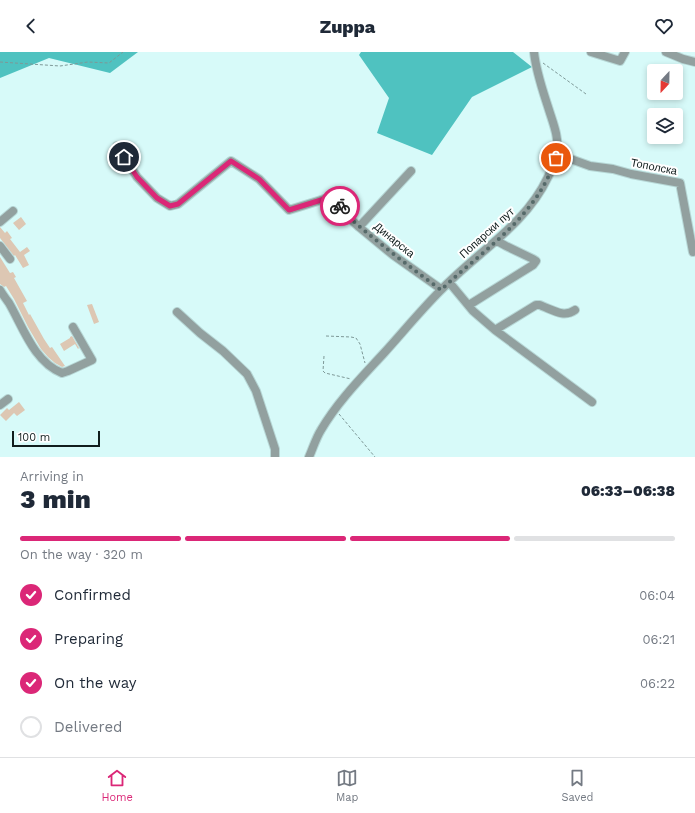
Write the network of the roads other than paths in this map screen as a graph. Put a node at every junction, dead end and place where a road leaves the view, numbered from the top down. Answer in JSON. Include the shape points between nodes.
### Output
{"nodes":[{"id":1,"x":591,"y":52,"type":"edge"},
{"id":2,"x":625,"y":52,"type":"edge"},
{"id":3,"x":666,"y":52,"type":"edge"},
{"id":4,"x":534,"y":54,"type":"edge"},
{"id":5,"x":695,"y":62,"type":"edge"},
{"id":6,"x":118,"y":146,"type":"dead end"},
{"id":7,"x":557,"y":154,"type":"junction"},
{"id":8,"x":411,"y":171,"type":"dead end"},
{"id":9,"x":13,"y":212,"type":"dead end"},
{"id":10,"x":0,"y":222,"type":"edge"},
{"id":11,"x":359,"y":227,"type":"junction"},
{"id":12,"x":497,"y":241,"type":"junction"},
{"id":13,"x":0,"y":246,"type":"edge"},
{"id":14,"x":694,"y":252,"type":"dead end"},
{"id":15,"x":10,"y":260,"type":"dead end"},
{"id":16,"x":449,"y":282,"type":"junction"},
{"id":17,"x":0,"y":290,"type":"edge"},
{"id":18,"x":441,"y":290,"type":"junction"},
{"id":19,"x":469,"y":305,"type":"junction"},
{"id":20,"x":575,"y":310,"type":"dead end"},
{"id":21,"x":177,"y":312,"type":"dead end"},
{"id":22,"x":73,"y":326,"type":"dead end"},
{"id":23,"x":495,"y":330,"type":"junction"},
{"id":24,"x":8,"y":399,"type":"dead end"},
{"id":25,"x":592,"y":402,"type":"dead end"},
{"id":26,"x":0,"y":405,"type":"edge"},
{"id":27,"x":276,"y":457,"type":"edge"},
{"id":28,"x":309,"y":457,"type":"edge"}],
"edges":[{"from":1,"to":2,"type":"street","via":[[620,61]]},
{"from":3,"to":5,"type":"street"},
{"from":4,"to":7,"type":"street","name":"Попарски пут","via":[[556,133]]},
{"from":6,"to":11,"type":"street","name":"Динарска","via":[[137,177],[157,198],[170,206],[178,204],[231,161],[259,179],[289,210],[334,196],[344,213]]},
{"from":7,"to":12,"type":"street","name":"Попарски пут","via":[[538,196]]},
{"from":7,"to":14,"type":"street","name":"Тополска","via":[[596,168],[613,169],[680,183]]},
{"from":8,"to":11,"type":"street"},
{"from":9,"to":10,"type":"street"},
{"from":11,"to":18,"type":"street","name":"Динарска"},
{"from":12,"to":16,"type":"street","name":"Попарски пут"},
{"from":12,"to":19,"type":"street","via":[[536,262]]},
{"from":13,"to":15,"type":"street"},
{"from":16,"to":18,"type":"street","name":"Попарски пут"},
{"from":16,"to":19,"type":"street"},
{"from":17,"to":22,"type":"street","via":[[30,344],[60,372],[92,360]]},
{"from":18,"to":28,"type":"street","name":"Попарски пут","via":[[335,409],[321,430]]},
{"from":19,"to":23,"type":"street"},
{"from":20,"to":23,"type":"street","via":[[562,314],[536,305]]},
{"from":21,"to":27,"type":"street","via":[[247,374],[256,391]]},
{"from":23,"to":25,"type":"street"},
{"from":24,"to":26,"type":"street"}]}
